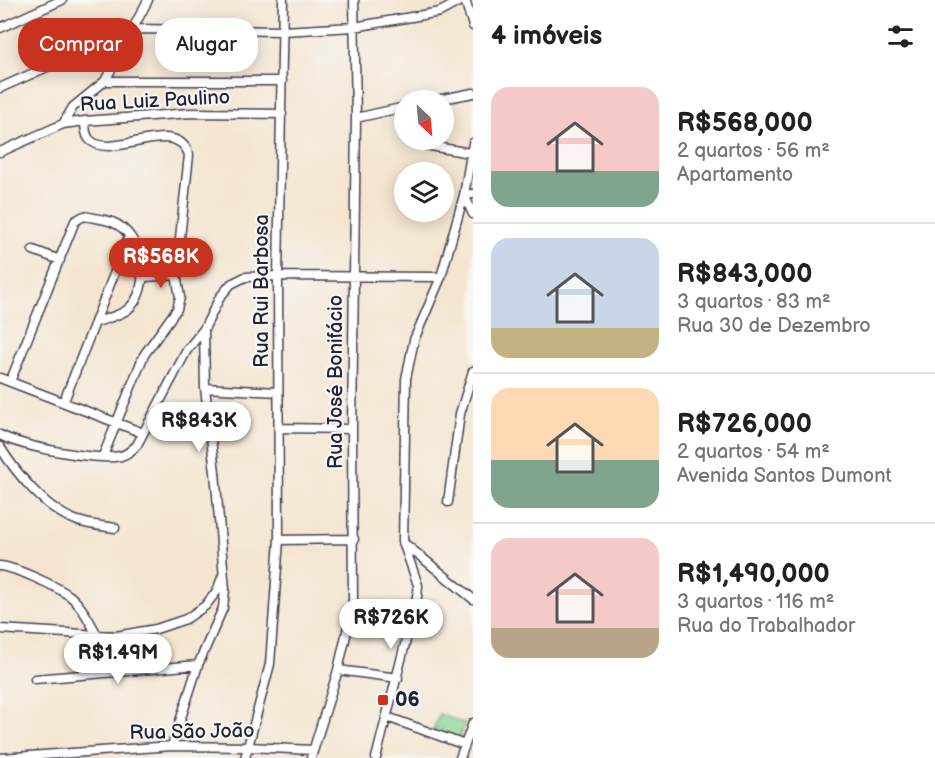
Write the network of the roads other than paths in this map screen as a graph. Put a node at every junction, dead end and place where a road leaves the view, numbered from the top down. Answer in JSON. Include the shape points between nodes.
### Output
{"nodes":[{"id":1,"x":62,"y":0,"type":"edge"},
{"id":2,"x":148,"y":0,"type":"edge"},
{"id":3,"x":283,"y":0,"type":"edge"},
{"id":4,"x":354,"y":0,"type":"edge"},
{"id":5,"x":463,"y":0,"type":"edge"},
{"id":6,"x":138,"y":18,"type":"edge"},
{"id":7,"x":473,"y":26,"type":"edge"},
{"id":8,"x":354,"y":27,"type":"junction"},
{"id":9,"x":0,"y":28,"type":"edge"},
{"id":10,"x":143,"y":29,"type":"edge"},
{"id":11,"x":283,"y":32,"type":"junction"},
{"id":12,"x":36,"y":72,"type":"edge"},
{"id":13,"x":110,"y":72,"type":"edge"},
{"id":14,"x":105,"y":81,"type":"junction"},
{"id":15,"x":282,"y":81,"type":"junction"},
{"id":16,"x":0,"y":88,"type":"edge"},
{"id":17,"x":473,"y":93,"type":"edge"},
{"id":18,"x":454,"y":97,"type":"edge"},
{"id":19,"x":394,"y":109,"type":"edge"},
{"id":20,"x":282,"y":114,"type":"junction"},
{"id":21,"x":356,"y":118,"type":"junction"},
{"id":22,"x":85,"y":120,"type":"junction"},
{"id":23,"x":63,"y":124,"type":"junction"},
{"id":24,"x":473,"y":143,"type":"edge"},
{"id":25,"x":453,"y":150,"type":"edge"},
{"id":26,"x":0,"y":152,"type":"edge"},
{"id":27,"x":470,"y":153,"type":"junction"},
{"id":28,"x":468,"y":195,"type":"edge"},
{"id":29,"x":473,"y":214,"type":"edge"},
{"id":30,"x":129,"y":236,"type":"junction"},
{"id":31,"x":33,"y":250,"type":"dead end"},
{"id":32,"x":60,"y":260,"type":"junction"},
{"id":33,"x":176,"y":275,"type":"junction"},
{"id":34,"x":278,"y":276,"type":"junction"},
{"id":35,"x":144,"y":277,"type":"junction"},
{"id":36,"x":353,"y":277,"type":"junction"},
{"id":37,"x":441,"y":277,"type":"junction"},
{"id":38,"x":96,"y":322,"type":"junction"},
{"id":39,"x":204,"y":329,"type":"junction"},
{"id":40,"x":473,"y":371,"type":"edge"},
{"id":41,"x":0,"y":378,"type":"edge"},
{"id":42,"x":10,"y":382,"type":"junction"},
{"id":43,"x":471,"y":383,"type":"edge"},
{"id":44,"x":205,"y":388,"type":"junction"},
{"id":45,"x":278,"y":392,"type":"junction"},
{"id":46,"x":64,"y":401,"type":"junction"},
{"id":47,"x":115,"y":422,"type":"junction"},
{"id":48,"x":279,"y":428,"type":"junction"},
{"id":49,"x":352,"y":429,"type":"junction"},
{"id":50,"x":143,"y":433,"type":"junction"},
{"id":51,"x":0,"y":435,"type":"edge"},
{"id":52,"x":0,"y":447,"type":"edge"},
{"id":53,"x":103,"y":456,"type":"junction"},
{"id":54,"x":448,"y":502,"type":"dead end"},
{"id":55,"x":115,"y":528,"type":"dead end"},
{"id":56,"x":354,"y":539,"type":"junction"},
{"id":57,"x":279,"y":540,"type":"junction"},
{"id":58,"x":403,"y":542,"type":"junction"},
{"id":59,"x":424,"y":558,"type":"junction"},
{"id":60,"x":0,"y":567,"type":"edge"},
{"id":61,"x":412,"y":571,"type":"junction"},
{"id":62,"x":224,"y":575,"type":"junction"},
{"id":63,"x":473,"y":599,"type":"edge"},
{"id":64,"x":0,"y":629,"type":"edge"},
{"id":65,"x":97,"y":635,"type":"junction"},
{"id":66,"x":198,"y":665,"type":"junction"},
{"id":67,"x":338,"y":670,"type":"junction"},
{"id":68,"x":398,"y":678,"type":"junction"},
{"id":69,"x":35,"y":680,"type":"dead end"},
{"id":70,"x":387,"y":717,"type":"junction"},
{"id":71,"x":473,"y":723,"type":"edge"},
{"id":72,"x":465,"y":745,"type":"junction"},
{"id":73,"x":172,"y":746,"type":"junction"},
{"id":74,"x":248,"y":747,"type":"junction"},
{"id":75,"x":312,"y":754,"type":"edge"},
{"id":76,"x":0,"y":758,"type":"edge"},
{"id":77,"x":245,"y":758,"type":"edge"},
{"id":78,"x":376,"y":758,"type":"edge"},
{"id":79,"x":460,"y":758,"type":"edge"}],
"edges":[{"from":1,"to":9,"type":"street"},
{"from":2,"to":6,"type":"street"},
{"from":3,"to":11,"type":"street","name":"Rua Rui Barbosa"},
{"from":4,"to":8,"type":"street","name":"Rua José Bonifácio"},
{"from":5,"to":7,"type":"street"},
{"from":5,"to":8,"type":"street","via":[[440,12]]},
{"from":8,"to":11,"type":"street"},
{"from":8,"to":21,"type":"street","name":"Rua José Bonifácio"},
{"from":10,"to":11,"type":"street"},
{"from":11,"to":15,"type":"street","name":"Rua Rui Barbosa"},
{"from":12,"to":16,"type":"street"},
{"from":13,"to":14,"type":"street"},
{"from":14,"to":15,"type":"street"},
{"from":14,"to":23,"type":"street","via":[[73,107]]},
{"from":15,"to":20,"type":"street","name":"Rua Rui Barbosa"},
{"from":17,"to":18,"type":"street"},
{"from":19,"to":21,"type":"street"},
{"from":20,"to":22,"type":"street","name":"Rua Luiz Paulino","via":[[191,113]]},
{"from":20,"to":34,"type":"street","name":"Rua Rui Barbosa"},
{"from":21,"to":36,"type":"street","name":"Rua José Bonifácio"},
{"from":22,"to":23,"type":"street","name":"Rua Luiz Paulino"},
{"from":22,"to":33,"type":"street","via":[[89,139],[96,144],[176,139],[187,147],[189,164]]},
{"from":23,"to":26,"type":"street","name":"Rua Luiz Paulino"},
{"from":24,"to":27,"type":"street"},
{"from":25,"to":27,"type":"street"},
{"from":27,"to":28,"type":"street"},
{"from":28,"to":29,"type":"street"},
{"from":28,"to":37,"type":"street"},
{"from":30,"to":32,"type":"street","via":[[113,222],[84,216],[75,221]]},
{"from":30,"to":35,"type":"street","via":[[138,251]]},
{"from":30,"to":38,"type":"street"},
{"from":31,"to":32,"type":"street"},
{"from":32,"to":42,"type":"street"},
{"from":33,"to":35,"type":"street"},
{"from":33,"to":47,"type":"street","via":[[180,297],[177,309],[144,355]]},
{"from":34,"to":36,"type":"street"},
{"from":34,"to":39,"type":"street","via":[[246,277],[231,284]]},
{"from":34,"to":45,"type":"street","name":"Rua Rui Barbosa"},
{"from":35,"to":38,"type":"street","via":[[127,309]]},
{"from":36,"to":37,"type":"street"},
{"from":36,"to":49,"type":"street","name":"Rua José Bonifácio"},
{"from":37,"to":58,"type":"street","via":[[414,340],[406,379]]},
{"from":38,"to":46,"type":"street"},
{"from":39,"to":44,"type":"street"},
{"from":39,"to":50,"type":"street","via":[[187,350]]},
{"from":40,"to":43,"type":"street"},
{"from":41,"to":42,"type":"street"},
{"from":42,"to":46,"type":"street"},
{"from":43,"to":54,"type":"street","via":[[460,414]]},
{"from":44,"to":45,"type":"street"},
{"from":44,"to":62,"type":"street"},
{"from":45,"to":48,"type":"street","name":"Rua Rui Barbosa"},
{"from":46,"to":47,"type":"street"},
{"from":47,"to":50,"type":"street"},
{"from":47,"to":53,"type":"street"},
{"from":48,"to":49,"type":"street"},
{"from":48,"to":57,"type":"street","name":"Rua Rui Barbosa"},
{"from":49,"to":56,"type":"street","name":"Rua José Bonifácio"},
{"from":50,"to":53,"type":"street","via":[[131,451]]},
{"from":51,"to":53,"type":"street","via":[[35,448]]},
{"from":52,"to":55,"type":"street","via":[[24,481],[64,514],[78,521]]},
{"from":56,"to":57,"type":"street"},
{"from":56,"to":67,"type":"street","name":"Rua José Bonifácio","via":[[353,605]]},
{"from":57,"to":74,"type":"street","name":"Rua Rui Barbosa","via":[[270,664]]},
{"from":58,"to":59,"type":"street"},
{"from":58,"to":61,"type":"street"},
{"from":59,"to":61,"type":"street"},
{"from":59,"to":63,"type":"street"},
{"from":60,"to":65,"type":"street","via":[[33,577],[70,597]]},
{"from":61,"to":68,"type":"street","via":[[418,585],[417,597]]},
{"from":62,"to":65,"type":"street","via":[[205,606],[186,619],[156,629]]},
{"from":62,"to":66,"type":"street","via":[[223,608]]},
{"from":64,"to":65,"type":"street"},
{"from":66,"to":69,"type":"street"},
{"from":66,"to":73,"type":"street"},
{"from":67,"to":68,"type":"street"},
{"from":67,"to":75,"type":"street","name":"Rua José Bonifácio"},
{"from":68,"to":70,"type":"street"},
{"from":70,"to":72,"type":"street"},
{"from":70,"to":78,"type":"street"},
{"from":71,"to":72,"type":"street"},
{"from":72,"to":79,"type":"street"},
{"from":73,"to":74,"type":"street","name":"Rua São João"},
{"from":73,"to":76,"type":"street","name":"Rua São João"},
{"from":74,"to":75,"type":"street","name":"Rua São João"},
{"from":74,"to":77,"type":"street","name":"Rua Rui Barbosa"}]}
